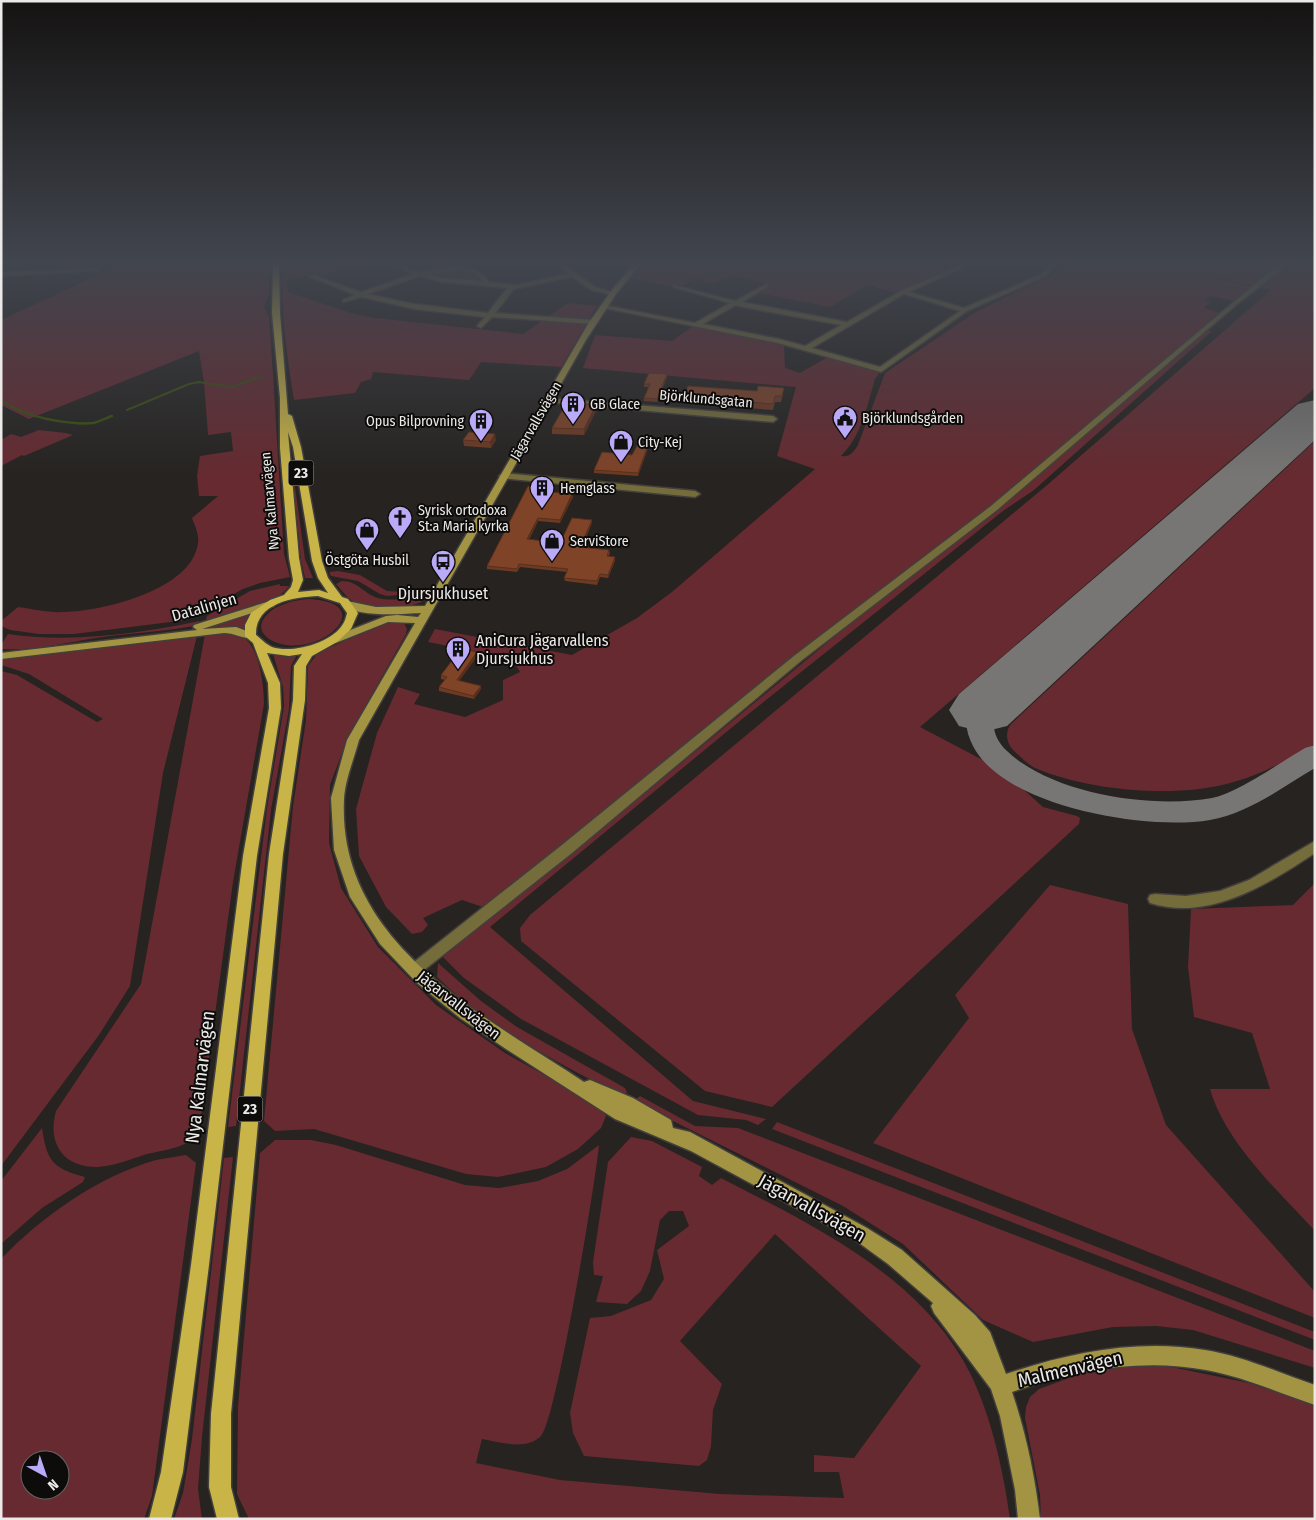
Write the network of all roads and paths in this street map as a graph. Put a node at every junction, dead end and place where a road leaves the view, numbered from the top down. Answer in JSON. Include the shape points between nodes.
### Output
{"nodes":[{"id":1,"x":278,"y":335,"type":"edge"},
{"id":2,"x":586,"y":335,"type":"edge"},
{"id":3,"x":744,"y":335,"type":"edge"},
{"id":4,"x":829,"y":335,"type":"edge"},
{"id":5,"x":930,"y":335,"type":"edge"},
{"id":6,"x":1198,"y":335,"type":"edge"},
{"id":7,"x":807,"y":348,"type":"junction"},
{"id":8,"x":284,"y":398,"type":"junction"},
{"id":9,"x":548,"y":400,"type":"junction"},
{"id":10,"x":772,"y":419,"type":"dead end"},
{"id":11,"x":504,"y":476,"type":"junction"},
{"id":12,"x":694,"y":494,"type":"dead end"},
{"id":13,"x":288,"y":596,"type":"junction"},
{"id":14,"x":342,"y":600,"type":"junction"},
{"id":15,"x":270,"y":604,"type":"junction"},
{"id":16,"x":427,"y":610,"type":"junction"},
{"id":17,"x":421,"y":620,"type":"junction"},
{"id":18,"x":147,"y":639,"type":"junction"},
{"id":19,"x":254,"y":640,"type":"junction"},
{"id":20,"x":334,"y":640,"type":"junction"},
{"id":21,"x":319,"y":647,"type":"junction"},
{"id":22,"x":38,"y":651,"type":"junction"},
{"id":23,"x":1,"y":652,"type":"edge"},
{"id":24,"x":1,"y":656,"type":"edge"},
{"id":25,"x":1315,"y":846,"type":"edge"},
{"id":26,"x":1155,"y":899,"type":"dead end"},
{"id":27,"x":414,"y":970,"type":"junction"},
{"id":28,"x":1000,"y":1386,"type":"junction"},
{"id":29,"x":1315,"y":1395,"type":"edge"},
{"id":30,"x":160,"y":1519,"type":"edge"},
{"id":31,"x":228,"y":1519,"type":"edge"},
{"id":32,"x":1029,"y":1519,"type":"edge"}],
"edges":[{"from":1,"to":8,"type":"main road","name":"Nya Kalmarvägen","number":"23"},
{"from":2,"to":9,"type":"street","name":"Jägarvallsvägen"},
{"from":3,"to":7,"type":"street"},
{"from":4,"to":7,"type":"street"},
{"from":5,"to":7,"type":"street","via":[[881,370]]},
{"from":6,"to":27,"type":"street","via":[[994,508],[798,658],[567,850]]},
{"from":8,"to":13,"type":"main road","name":"Nya Kalmarvägen","number":"23","via":[[284,448],[298,580]]},
{"from":8,"to":14,"type":"main road","name":"Nya Kalmarvägen","number":"23","via":[[297,447],[317,561],[323,578]]},
{"from":9,"to":10,"type":"street","name":"Björklundsgatan"},
{"from":9,"to":11,"type":"street","name":"Jägarvallsvägen"},
{"from":11,"to":12,"type":"street","name":"Jägarvallsvägen"},
{"from":11,"to":16,"type":"street","name":"Jägarvallsvägen"},
{"from":13,"to":14,"type":"main road","via":[[309,593]]},
{"from":13,"to":15,"type":"main road"},
{"from":14,"to":16,"type":"street","via":[[374,612]]},
{"from":14,"to":20,"type":"main road","number":"23","via":[[352,613],[350,624]]},
{"from":15,"to":18,"type":"street","name":"Datalinjen","via":[[209,624]]},
{"from":15,"to":19,"type":"main road","via":[[251,623]]},
{"from":16,"to":17,"type":"street","name":"Jägarvallsvägen"},
{"from":17,"to":20,"type":"street","via":[[386,619]]},
{"from":17,"to":27,"type":"street","name":"Jägarvallsvägen","via":[[353,740],[341,773],[336,804],[340,856],[354,891],[374,923]]},
{"from":18,"to":19,"type":"street","name":"Datalinjen","via":[[230,630]]},
{"from":18,"to":22,"type":"street","name":"Datalinjen"},
{"from":19,"to":21,"type":"main road","number":"23","via":[[269,649],[284,652]]},
{"from":19,"to":30,"type":"main road","name":"Nya Kalmarvägen","number":"23","via":[[274,683],[275,708],[250,856],[172,1472]]},
{"from":20,"to":21,"type":"main road","number":"23"},
{"from":21,"to":31,"type":"main road","number":"23","via":[[308,654],[300,666],[299,700],[278,844],[260,1010],[221,1414],[220,1481]]},
{"from":22,"to":23,"type":"street","name":"Datalinjen"},
{"from":22,"to":24,"type":"street","name":"Datalinjen"},
{"from":25,"to":26,"type":"street","via":[[1262,879],[1224,896],[1186,902]]},
{"from":27,"to":28,"type":"street","name":"Jägarvallsvägen","via":[[466,1015],[620,1113],[691,1143],[861,1234],[895,1257],[925,1284]]},
{"from":28,"to":29,"type":"street","name":"Malmenvägen","via":[[1095,1360],[1132,1354],[1208,1361]]},
{"from":28,"to":32,"type":"street","name":"Jägarvallsvägen","via":[[1019,1454]]}]}
